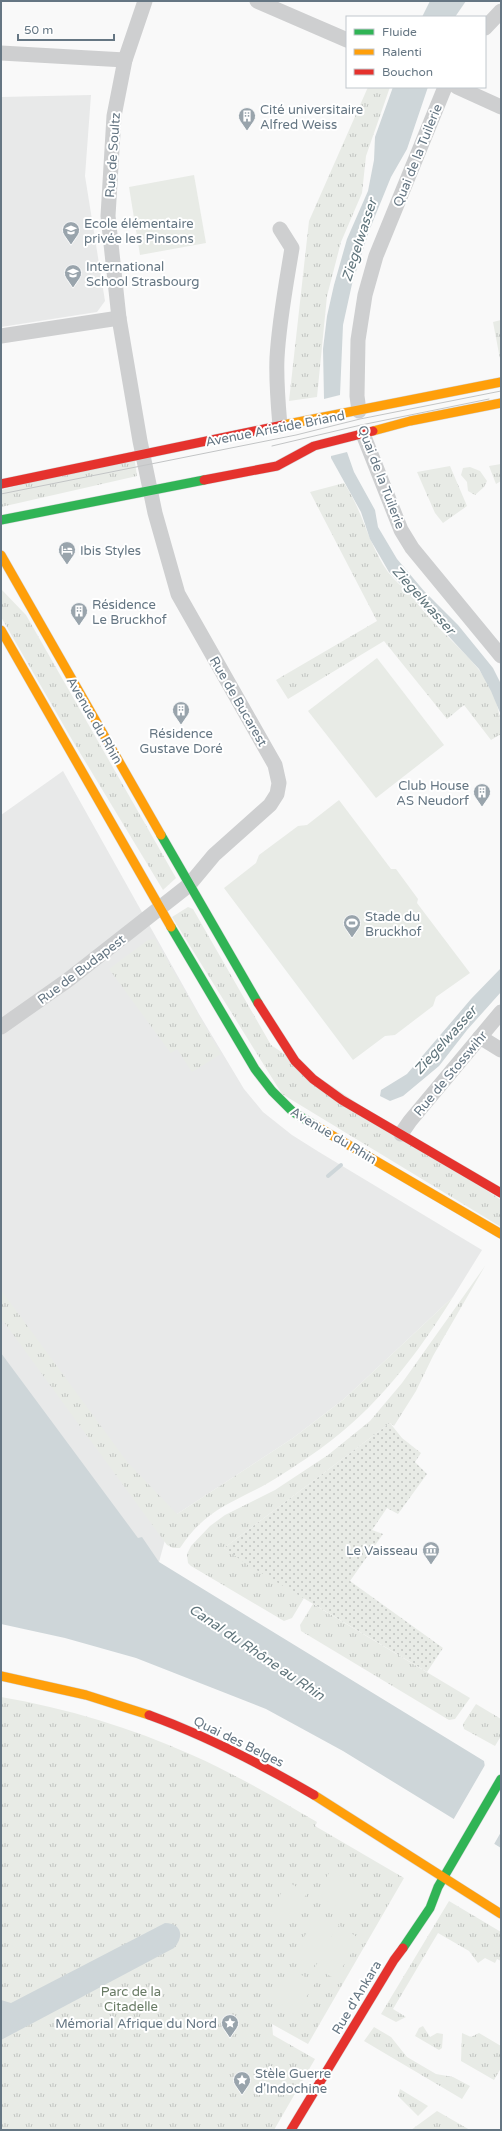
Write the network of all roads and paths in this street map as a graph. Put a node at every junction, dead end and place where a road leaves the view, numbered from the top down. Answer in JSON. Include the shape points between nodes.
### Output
{"nodes":[{"id":1,"x":144,"y":1,"type":"edge"},
{"id":2,"x":257,"y":1,"type":"edge"},
{"id":3,"x":501,"y":11,"type":"edge"},
{"id":4,"x":486,"y":27,"type":"edge"},
{"id":5,"x":346,"y":40,"type":"edge"},
{"id":6,"x":1,"y":53,"type":"edge"},
{"id":7,"x":125,"y":60,"type":"junction"},
{"id":8,"x":445,"y":88,"type":"edge"},
{"id":9,"x":459,"y":88,"type":"edge"},
{"id":10,"x":501,"y":107,"type":"edge"},
{"id":11,"x":280,"y":229,"type":"dead end"},
{"id":12,"x":119,"y":318,"type":"junction"},
{"id":13,"x":1,"y":336,"type":"edge"},
{"id":14,"x":501,"y":382,"type":"edge"},
{"id":15,"x":501,"y":403,"type":"edge"},
{"id":16,"x":361,"y":422,"type":"junction"},
{"id":17,"x":280,"y":426,"type":"junction"},
{"id":18,"x":142,"y":455,"type":"junction"},
{"id":19,"x":1,"y":484,"type":"edge"},
{"id":20,"x":150,"y":491,"type":"junction"},
{"id":21,"x":1,"y":520,"type":"edge"},
{"id":22,"x":1,"y":556,"type":"edge"},
{"id":23,"x":11,"y":592,"type":"dead end"},
{"id":24,"x":38,"y":619,"type":"junction"},
{"id":25,"x":1,"y":630,"type":"edge"},
{"id":26,"x":501,"y":656,"type":"edge"},
{"id":27,"x":189,"y":885,"type":"junction"},
{"id":28,"x":160,"y":909,"type":"junction"},
{"id":29,"x":501,"y":1012,"type":"edge"},
{"id":30,"x":1,"y":1028,"type":"edge"},
{"id":31,"x":480,"y":1037,"type":"junction"},
{"id":32,"x":501,"y":1050,"type":"edge"},
{"id":33,"x":401,"y":1134,"type":"junction"},
{"id":34,"x":501,"y":1193,"type":"edge"},
{"id":35,"x":501,"y":1234,"type":"edge"},
{"id":36,"x":1,"y":1676,"type":"edge"},
{"id":37,"x":501,"y":1779,"type":"edge"},
{"id":38,"x":444,"y":1878,"type":"junction"},
{"id":39,"x":501,"y":1914,"type":"edge"},
{"id":40,"x":291,"y":2130,"type":"edge"}],
"edges":[{"from":1,"to":7,"type":"street","name":"Rue de Soultz"},
{"from":2,"to":5,"type":"street"},
{"from":3,"to":4,"type":"street"},
{"from":6,"to":7,"type":"street"},
{"from":7,"to":12,"type":"street","name":"Rue de Soultz","via":[[114,116],[108,216]]},
{"from":8,"to":16,"type":"street","name":"Quai de la Tuilerie","via":[[376,256],[365,295],[358,340],[357,396]]},
{"from":9,"to":10,"type":"street"},
{"from":11,"to":17,"type":"street","via":[[292,248],[277,358]]},
{"from":12,"to":13,"type":"street"},
{"from":12,"to":18,"type":"street","name":"Rue de Soultz"},
{"from":14,"to":16,"type":"main road","name":"Avenue Aristide Briand"},
{"from":15,"to":16,"type":"main road","name":"Avenue Aristide Briand","via":[[410,421]]},
{"from":16,"to":17,"type":"main road","name":"Avenue Aristide Briand"},
{"from":16,"to":20,"type":"main road","name":"Avenue Aristide Briand","via":[[277,466]]},
{"from":16,"to":26,"type":"street","name":"Quai de la Tuilerie","via":[[401,530],[412,548]]},
{"from":17,"to":18,"type":"main road","name":"Avenue Aristide Briand"},
{"from":18,"to":19,"type":"main road","name":"Avenue Aristide Briand"},
{"from":18,"to":20,"type":"street"},
{"from":20,"to":21,"type":"main road","name":"Avenue Aristide Briand"},
{"from":20,"to":27,"type":"street","name":"Rue de Bucarest","via":[[178,594],[275,765],[279,783],[277,794],[270,805],[214,855]]},
{"from":22,"to":24,"type":"main road","name":"Avenue du Rhin"},
{"from":23,"to":24,"type":"main road"},
{"from":24,"to":27,"type":"main road","name":"Avenue du Rhin"},
{"from":25,"to":28,"type":"main road","name":"Avenue du Rhin"},
{"from":27,"to":28,"type":"street"},
{"from":27,"to":33,"type":"main road","name":"Avenue du Rhin","via":[[295,1061],[313,1079],[342,1100]]},
{"from":28,"to":30,"type":"street","name":"Rue de Budapest"},
{"from":28,"to":35,"type":"main road","name":"Avenue du Rhin","via":[[249,1062],[280,1101],[293,1112]]},
{"from":29,"to":31,"type":"street","name":"Rue de Stosswihr"},
{"from":31,"to":32,"type":"street"},
{"from":31,"to":33,"type":"street","name":"Rue de Stosswihr"},
{"from":33,"to":34,"type":"main road","name":"Avenue du Rhin"},
{"from":36,"to":38,"type":"main road","name":"Quai des Belges","via":[[61,1688],[109,1702],[153,1717],[239,1753],[322,1799]]},
{"from":37,"to":38,"type":"main road","name":"Rue d'Ankara"},
{"from":38,"to":39,"type":"main road","name":"Quai des Belges"},
{"from":38,"to":40,"type":"main road","name":"Rue d'Ankara","via":[[413,1936],[394,1960]]}]}
